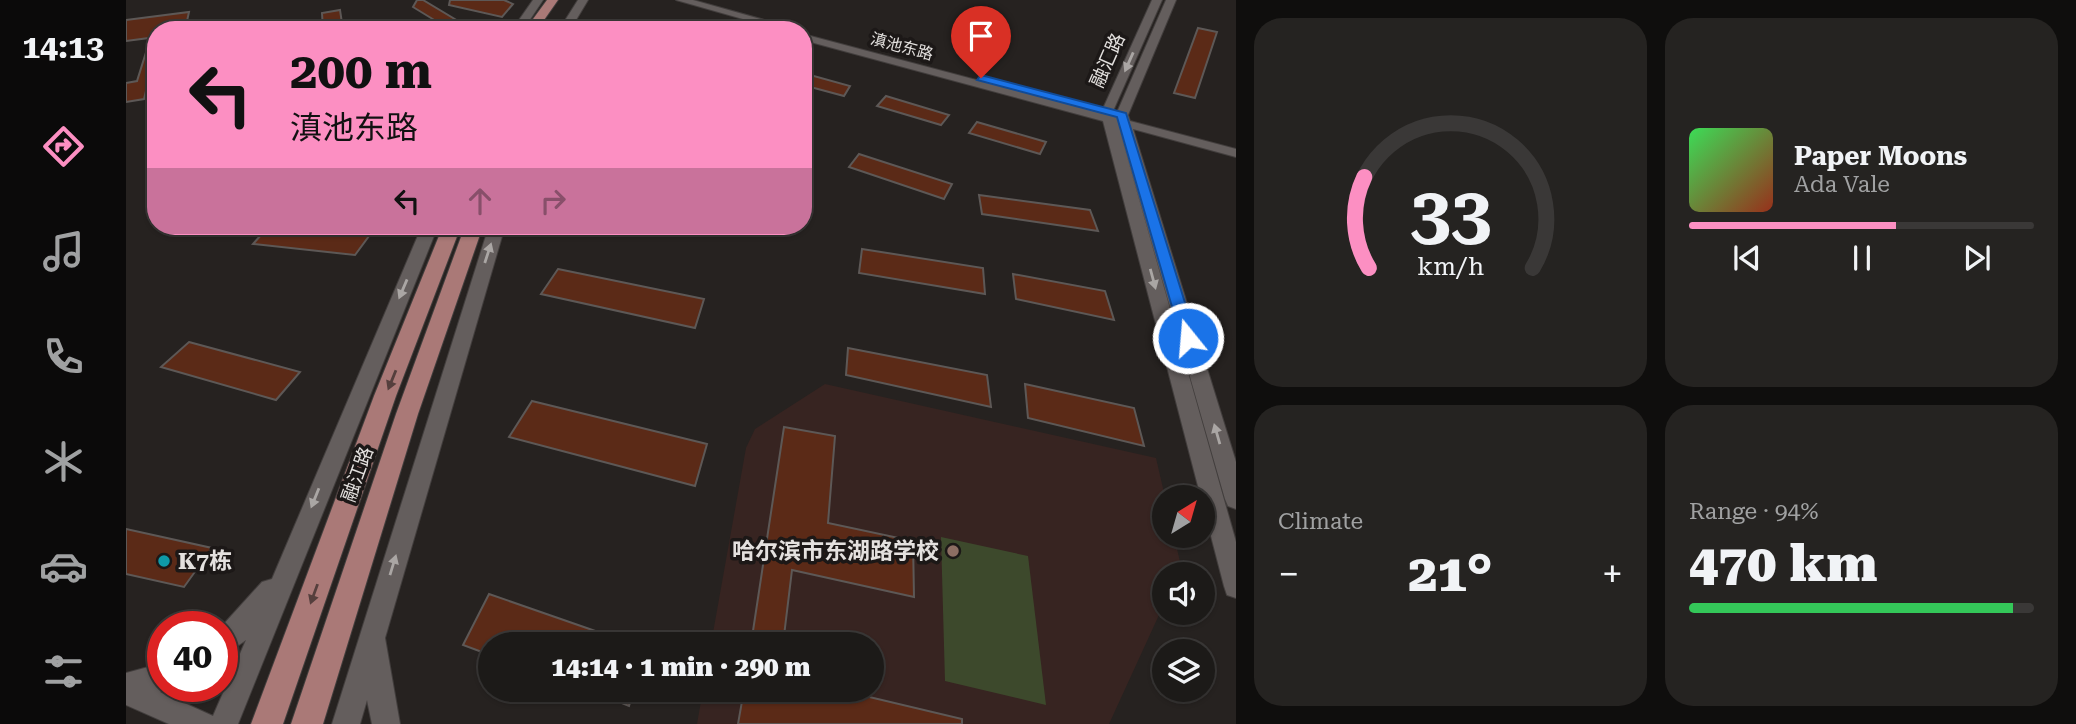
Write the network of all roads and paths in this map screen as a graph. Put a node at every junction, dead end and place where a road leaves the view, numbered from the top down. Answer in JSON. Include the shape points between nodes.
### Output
{"nodes":[{"id":1,"x":538,"y":0,"type":"edge"},
{"id":2,"x":553,"y":0,"type":"edge"},
{"id":3,"x":583,"y":0,"type":"edge"},
{"id":4,"x":662,"y":0,"type":"edge"},
{"id":5,"x":681,"y":0,"type":"edge"},
{"id":6,"x":1157,"y":0,"type":"edge"},
{"id":7,"x":1171,"y":0,"type":"edge"},
{"id":8,"x":573,"y":3,"type":"edge"},
{"id":9,"x":523,"y":21,"type":"edge"},
{"id":10,"x":538,"y":21,"type":"edge"},
{"id":11,"x":556,"y":21,"type":"edge"},
{"id":12,"x":567,"y":21,"type":"edge"},
{"id":13,"x":740,"y":21,"type":"edge"},
{"id":14,"x":761,"y":21,"type":"edge"},
{"id":15,"x":812,"y":34,"type":"edge"},
{"id":16,"x":812,"y":39,"type":"edge"},
{"id":17,"x":1116,"y":117,"type":"junction"},
{"id":18,"x":1236,"y":145,"type":"edge"},
{"id":19,"x":1236,"y":153,"type":"edge"},
{"id":20,"x":426,"y":235,"type":"edge"},
{"id":21,"x":449,"y":235,"type":"edge"},
{"id":22,"x":471,"y":235,"type":"edge"},
{"id":23,"x":494,"y":235,"type":"edge"},
{"id":24,"x":1236,"y":499,"type":"edge"},
{"id":25,"x":286,"y":570,"type":"junction"},
{"id":26,"x":1236,"y":586,"type":"edge"},
{"id":27,"x":238,"y":629,"type":"edge"},
{"id":28,"x":374,"y":629,"type":"junction"},
{"id":29,"x":147,"y":682,"type":"edge"},
{"id":30,"x":126,"y":689,"type":"edge"},
{"id":31,"x":202,"y":724,"type":"edge"},
{"id":32,"x":224,"y":724,"type":"edge"},
{"id":33,"x":267,"y":724,"type":"edge"},
{"id":34,"x":307,"y":724,"type":"edge"},
{"id":35,"x":346,"y":724,"type":"edge"},
{"id":36,"x":386,"y":724,"type":"edge"}],
"edges":[{"from":1,"to":9,"type":"street"},
{"from":2,"to":10,"type":"main road"},
{"from":3,"to":8,"type":"street"},
{"from":4,"to":13,"type":"street"},
{"from":5,"to":14,"type":"street"},
{"from":6,"to":17,"type":"street","name":"融汇路","one_way":true},
{"from":7,"to":17,"type":"street","name":"融汇路"},
{"from":8,"to":11,"type":"main road"},
{"from":8,"to":12,"type":"street"},
{"from":15,"to":17,"type":"street","name":"滇池东路"},
{"from":16,"to":17,"type":"street","name":"滇池东路"},
{"from":17,"to":18,"type":"street","name":"滇池东路"},
{"from":17,"to":19,"type":"street","name":"滇池东路"},
{"from":24,"to":17,"type":"street","one_way":true},
{"from":17,"to":26,"type":"street","name":"融汇路","one_way":true},
{"from":20,"to":25,"type":"street","one_way":true},
{"from":21,"to":33,"type":"main road","name":"融江路","one_way":true,"via":[[385,396]]},
{"from":22,"to":34,"type":"main road","name":"融江路","via":[[407,414]]},
{"from":28,"to":23,"type":"street","one_way":true},
{"from":25,"to":27,"type":"street"},
{"from":25,"to":32,"type":"street"},
{"from":28,"to":35,"type":"street"},
{"from":28,"to":36,"type":"street","via":[[377,681]]},
{"from":29,"to":30,"type":"street"},
{"from":30,"to":31,"type":"street"}]}
